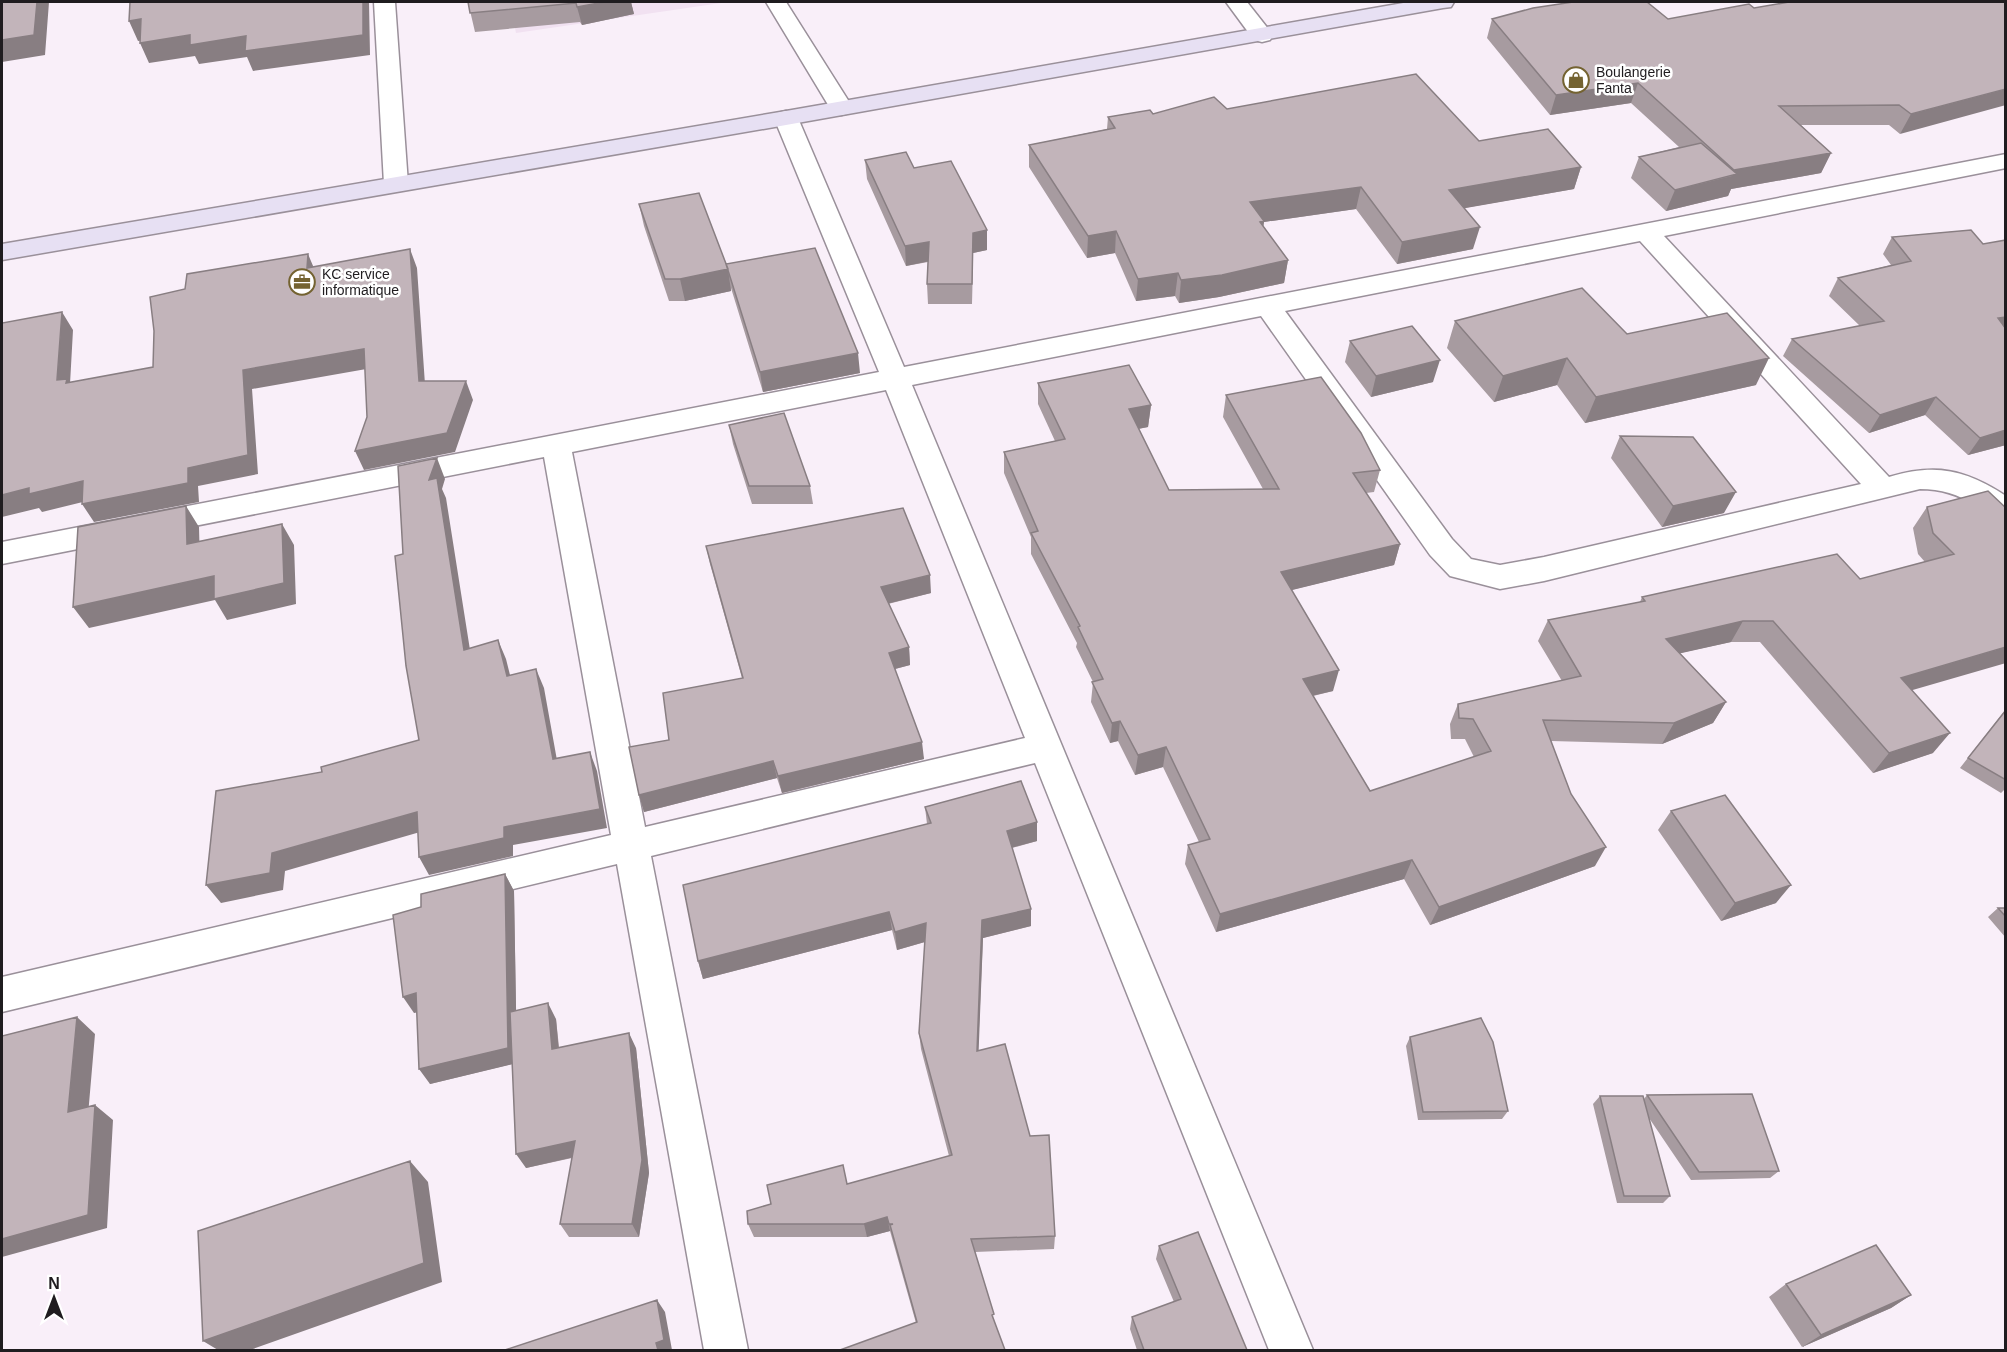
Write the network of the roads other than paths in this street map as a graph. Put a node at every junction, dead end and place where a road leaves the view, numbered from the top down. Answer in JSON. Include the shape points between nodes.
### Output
{"nodes":[{"id":1,"x":384,"y":2,"type":"edge"},
{"id":2,"x":776,"y":2,"type":"edge"},
{"id":3,"x":1236,"y":2,"type":"edge"},
{"id":4,"x":1443,"y":2,"type":"edge"},
{"id":5,"x":1262,"y":35,"type":"junction"},
{"id":6,"x":841,"y":108,"type":"junction"},
{"id":7,"x":786,"y":118,"type":"junction"},
{"id":8,"x":2006,"y":161,"type":"edge"},
{"id":9,"x":396,"y":184,"type":"junction"},
{"id":10,"x":1646,"y":232,"type":"junction"},
{"id":11,"x":2,"y":252,"type":"edge"},
{"id":12,"x":1268,"y":306,"type":"junction"},
{"id":13,"x":895,"y":378,"type":"junction"},
{"id":14,"x":556,"y":445,"type":"junction"},
{"id":15,"x":2006,"y":482,"type":"edge"},
{"id":16,"x":1883,"y":489,"type":"junction"},
{"id":17,"x":1974,"y":489,"type":"junction"},
{"id":18,"x":2006,"y":512,"type":"edge"},
{"id":19,"x":2,"y":553,"type":"edge"},
{"id":20,"x":1045,"y":747,"type":"junction"},
{"id":21,"x":631,"y":844,"type":"junction"},
{"id":22,"x":2,"y":995,"type":"edge"},
{"id":23,"x":726,"y":1350,"type":"edge"},
{"id":24,"x":1292,"y":1350,"type":"edge"}],
"edges":[{"from":1,"to":9,"type":"street"},
{"from":2,"to":6,"type":"street"},
{"from":3,"to":5,"type":"street"},
{"from":4,"to":5,"type":"street"},
{"from":5,"to":6,"type":"street"},
{"from":6,"to":7,"type":"street"},
{"from":7,"to":9,"type":"street"},
{"from":7,"to":13,"type":"street"},
{"from":8,"to":10,"type":"street"},
{"from":9,"to":11,"type":"street"},
{"from":10,"to":12,"type":"street"},
{"from":10,"to":16,"type":"street"},
{"from":12,"to":13,"type":"street"},
{"from":12,"to":16,"type":"street","via":[[1440,547],[1461,568],[1500,577],[1544,569]]},
{"from":13,"to":14,"type":"street"},
{"from":13,"to":20,"type":"street"},
{"from":14,"to":19,"type":"street"},
{"from":14,"to":21,"type":"street"},
{"from":15,"to":17,"type":"street"},
{"from":16,"to":17,"type":"street","via":[[1921,479]]},
{"from":17,"to":18,"type":"street"},
{"from":20,"to":21,"type":"street"},
{"from":20,"to":24,"type":"street"},
{"from":21,"to":22,"type":"street"},
{"from":21,"to":23,"type":"street"}]}
